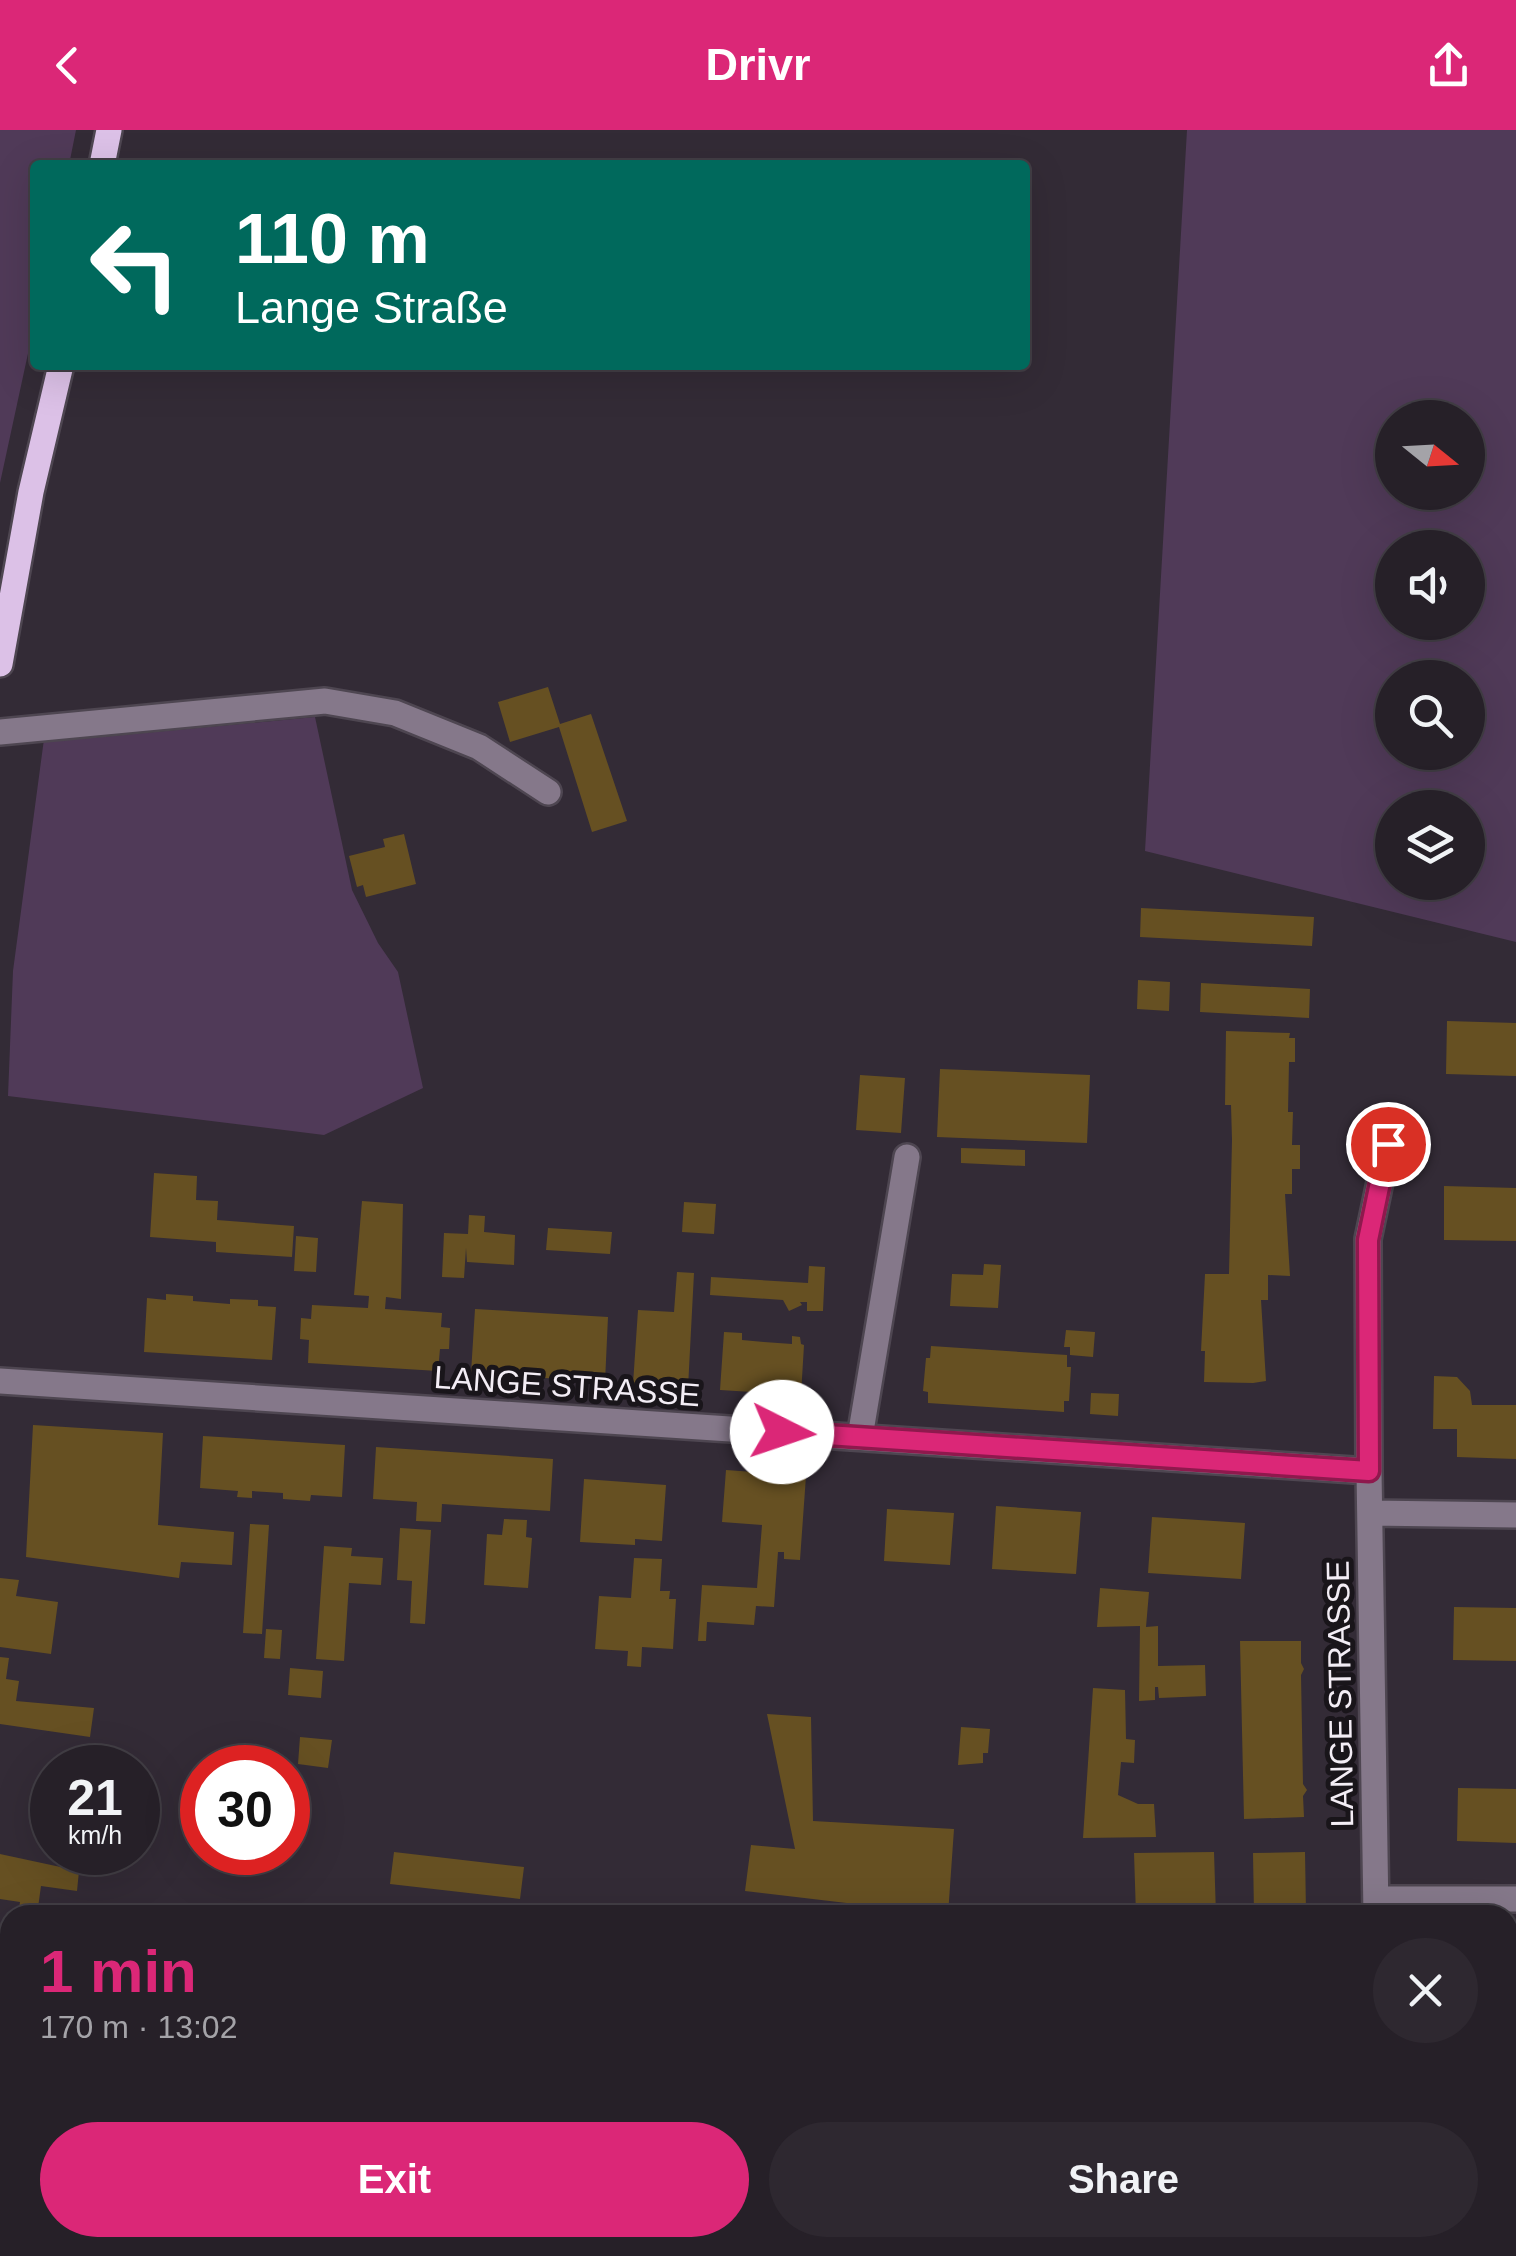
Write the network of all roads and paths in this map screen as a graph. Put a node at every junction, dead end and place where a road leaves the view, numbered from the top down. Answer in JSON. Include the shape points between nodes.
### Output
{"nodes":[{"id":1,"x":109,"y":130,"type":"edge"},
{"id":2,"x":103,"y":160,"type":"edge"},
{"id":3,"x":60,"y":370,"type":"edge"},
{"id":4,"x":0,"y":664,"type":"edge"},
{"id":5,"x":0,"y":732,"type":"edge"},
{"id":6,"x":548,"y":792,"type":"dead end"},
{"id":7,"x":1388,"y":1144,"type":"dead end"},
{"id":8,"x":907,"y":1157,"type":"dead end"},
{"id":9,"x":0,"y":1381,"type":"edge"},
{"id":10,"x":860,"y":1438,"type":"junction"},
{"id":11,"x":1369,"y":1471,"type":"junction"},
{"id":12,"x":1370,"y":1513,"type":"junction"},
{"id":13,"x":1516,"y":1515,"type":"edge"},
{"id":14,"x":1516,"y":1899,"type":"edge"},
{"id":15,"x":1376,"y":1905,"type":"edge"},
{"id":16,"x":1411,"y":1905,"type":"edge"}],
"edges":[{"from":1,"to":2,"type":"main road"},
{"from":3,"to":4,"type":"main road"},
{"from":5,"to":6,"type":"street","via":[[326,701],[395,712],[478,748]]},
{"from":7,"to":11,"type":"street","name":"LANGE STRASSE","via":[[1368,1240]]},
{"from":8,"to":10,"type":"street"},
{"from":9,"to":10,"type":"street","name":"LANGE STRASSE"},
{"from":10,"to":11,"type":"street","name":"LANGE STRASSE"},
{"from":11,"to":12,"type":"street","name":"LANGE STRASSE"},
{"from":12,"to":13,"type":"street"},
{"from":12,"to":15,"type":"street","name":"LANGE STRASSE"},
{"from":14,"to":16,"type":"street"}]}
